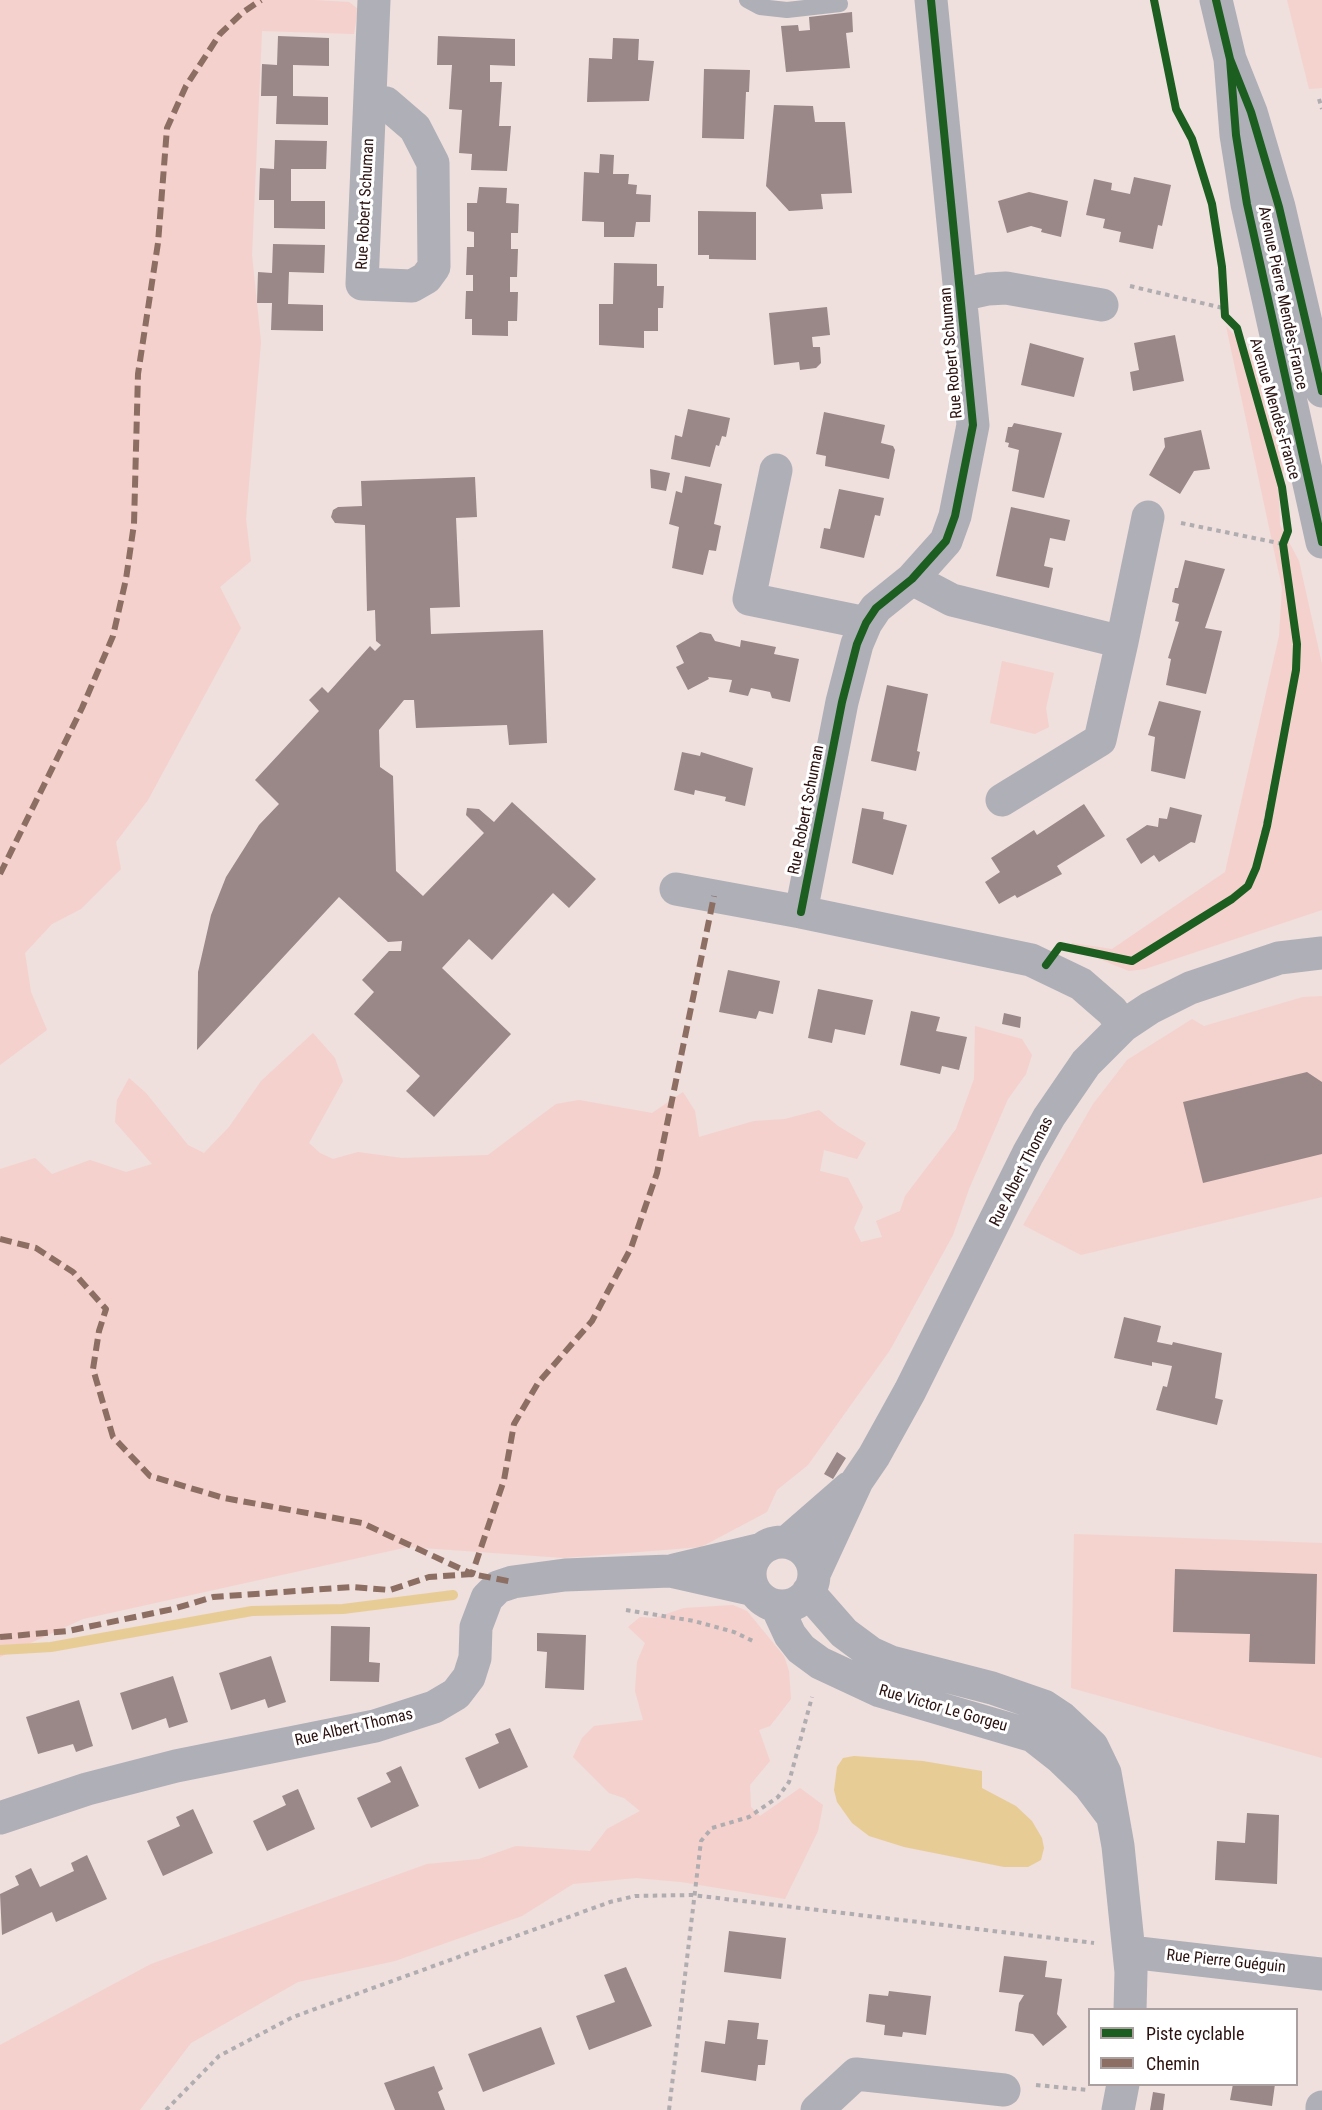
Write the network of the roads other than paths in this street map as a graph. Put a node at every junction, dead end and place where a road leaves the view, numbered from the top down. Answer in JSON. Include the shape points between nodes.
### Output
{"nodes":[{"id":1,"x":374,"y":0,"type":"edge"},
{"id":2,"x":747,"y":0,"type":"edge"},
{"id":3,"x":931,"y":0,"type":"edge"},
{"id":4,"x":1216,"y":0,"type":"edge"},
{"id":5,"x":840,"y":4,"type":"dead end"},
{"id":6,"x":1230,"y":59,"type":"junction"},
{"id":7,"x":371,"y":100,"type":"junction"},
{"id":8,"x":961,"y":295,"type":"junction"},
{"id":9,"x":1102,"y":305,"type":"road end"},
{"id":10,"x":1322,"y":391,"type":"edge"},
{"id":11,"x":776,"y":470,"type":"dead end"},
{"id":12,"x":1148,"y":517,"type":"road end"},
{"id":13,"x":1322,"y":542,"type":"edge"},
{"id":14,"x":912,"y":579,"type":"junction"},
{"id":15,"x":866,"y":623,"type":"junction"},
{"id":16,"x":1122,"y":642,"type":"junction"},
{"id":17,"x":1002,"y":800,"type":"dead end"},
{"id":18,"x":676,"y":889,"type":"dead end"},
{"id":19,"x":801,"y":912,"type":"junction"},
{"id":20,"x":1322,"y":937,"type":"edge"},
{"id":21,"x":1322,"y":953,"type":"edge"},
{"id":22,"x":1279,"y":958,"type":"junction"},
{"id":23,"x":1123,"y":1026,"type":"junction"},
{"id":24,"x":857,"y":1481,"type":"junction"},
{"id":25,"x":775,"y":1546,"type":"junction"},
{"id":26,"x":670,"y":1571,"type":"junction"},
{"id":27,"x":811,"y":1583,"type":"junction"},
{"id":28,"x":765,"y":1598,"type":"junction"},
{"id":29,"x":1111,"y":1814,"type":"junction"},
{"id":30,"x":0,"y":1818,"type":"edge"},
{"id":31,"x":1130,"y":1952,"type":"junction"},
{"id":32,"x":1322,"y":1974,"type":"edge"},
{"id":33,"x":1130,"y":2008,"type":"edge"},
{"id":34,"x":1004,"y":2090,"type":"road end"},
{"id":35,"x":817,"y":2110,"type":"edge"}],
"edges":[{"from":1,"to":7,"type":"street","name":"Rue Robert Schuman"},
{"from":2,"to":5,"type":"lane","via":[[760,7],[786,10]]},
{"from":3,"to":8,"type":"street","name":"Rue Robert Schuman"},
{"from":4,"to":6,"type":"street","name":"Avenue Pierre Mendès-France"},
{"from":6,"to":10,"type":"street","name":"Avenue Pierre Mendès-France","via":[[1251,112],[1276,198]]},
{"from":6,"to":13,"type":"street","name":"Avenue Pierre Mendès-France","via":[[1247,204]]},
{"from":7,"to":7,"type":"street","name":"Rue Robert Schuman","via":[[362,284],[412,286],[426,278],[434,267],[433,163],[415,128],[386,103]]},
{"from":8,"to":9,"type":"street","name":"Rue Robert Schuman","via":[[1006,288]]},
{"from":8,"to":14,"type":"street","name":"Rue Robert Schuman","via":[[973,425],[951,531],[935,556]]},
{"from":11,"to":15,"type":"street","via":[[749,599]]},
{"from":12,"to":16,"type":"street"},
{"from":14,"to":15,"type":"street","name":"Rue Robert Schuman","via":[[876,608]]},
{"from":14,"to":16,"type":"street","via":[[952,600]]},
{"from":15,"to":19,"type":"street","name":"Rue Robert Schuman","via":[[849,669]]},
{"from":16,"to":17,"type":"street","via":[[1100,740]]},
{"from":18,"to":19,"type":"street"},
{"from":19,"to":23,"type":"street","via":[[1046,965],[1092,992]]},
{"from":20,"to":22,"type":"street","name":"Rue Albert Thomas"},
{"from":21,"to":22,"type":"street","name":"Rue Albert Thomas"},
{"from":22,"to":23,"type":"street","name":"Rue Albert Thomas","via":[[1190,988]]},
{"from":23,"to":24,"type":"street","name":"Rue Albert Thomas","via":[[1086,1063],[1049,1117],[910,1391]]},
{"from":24,"to":25,"type":"street","name":"Rue Albert Thomas"},
{"from":24,"to":27,"type":"street","name":"Rue Albert Thomas"},
{"from":25,"to":26,"type":"street","name":"Rue Albert Thomas"},
{"from":25,"to":27,"type":"street","via":[[800,1547],[807,1554]]},
{"from":25,"to":28,"type":"street","via":[[753,1559],[750,1569]]},
{"from":26,"to":28,"type":"street","name":"Rue Albert Thomas"},
{"from":26,"to":30,"type":"street","name":"Rue Albert Thomas","via":[[565,1575],[498,1587],[482,1608],[469,1677],[456,1694],[404,1719],[176,1766],[87,1789]]},
{"from":27,"to":28,"type":"street","via":[[791,1605]]},
{"from":27,"to":29,"type":"street","name":"Rue Victor Le Gorgeu","via":[[844,1633],[871,1653],[1027,1699],[1062,1718],[1099,1757]]},
{"from":28,"to":29,"type":"street","name":"Rue Victor Le Gorgeu","via":[[801,1649],[820,1664],[880,1691],[1033,1736],[1089,1785]]},
{"from":29,"to":31,"type":"street","name":"Rue Victor Le Gorgeu","via":[[1124,1885]]},
{"from":31,"to":32,"type":"street","name":"Rue Pierre Guéguin"},
{"from":31,"to":33,"type":"street","name":"Rue Victor Le Gorgeu"},
{"from":34,"to":35,"type":"street","via":[[855,2074]]}]}
